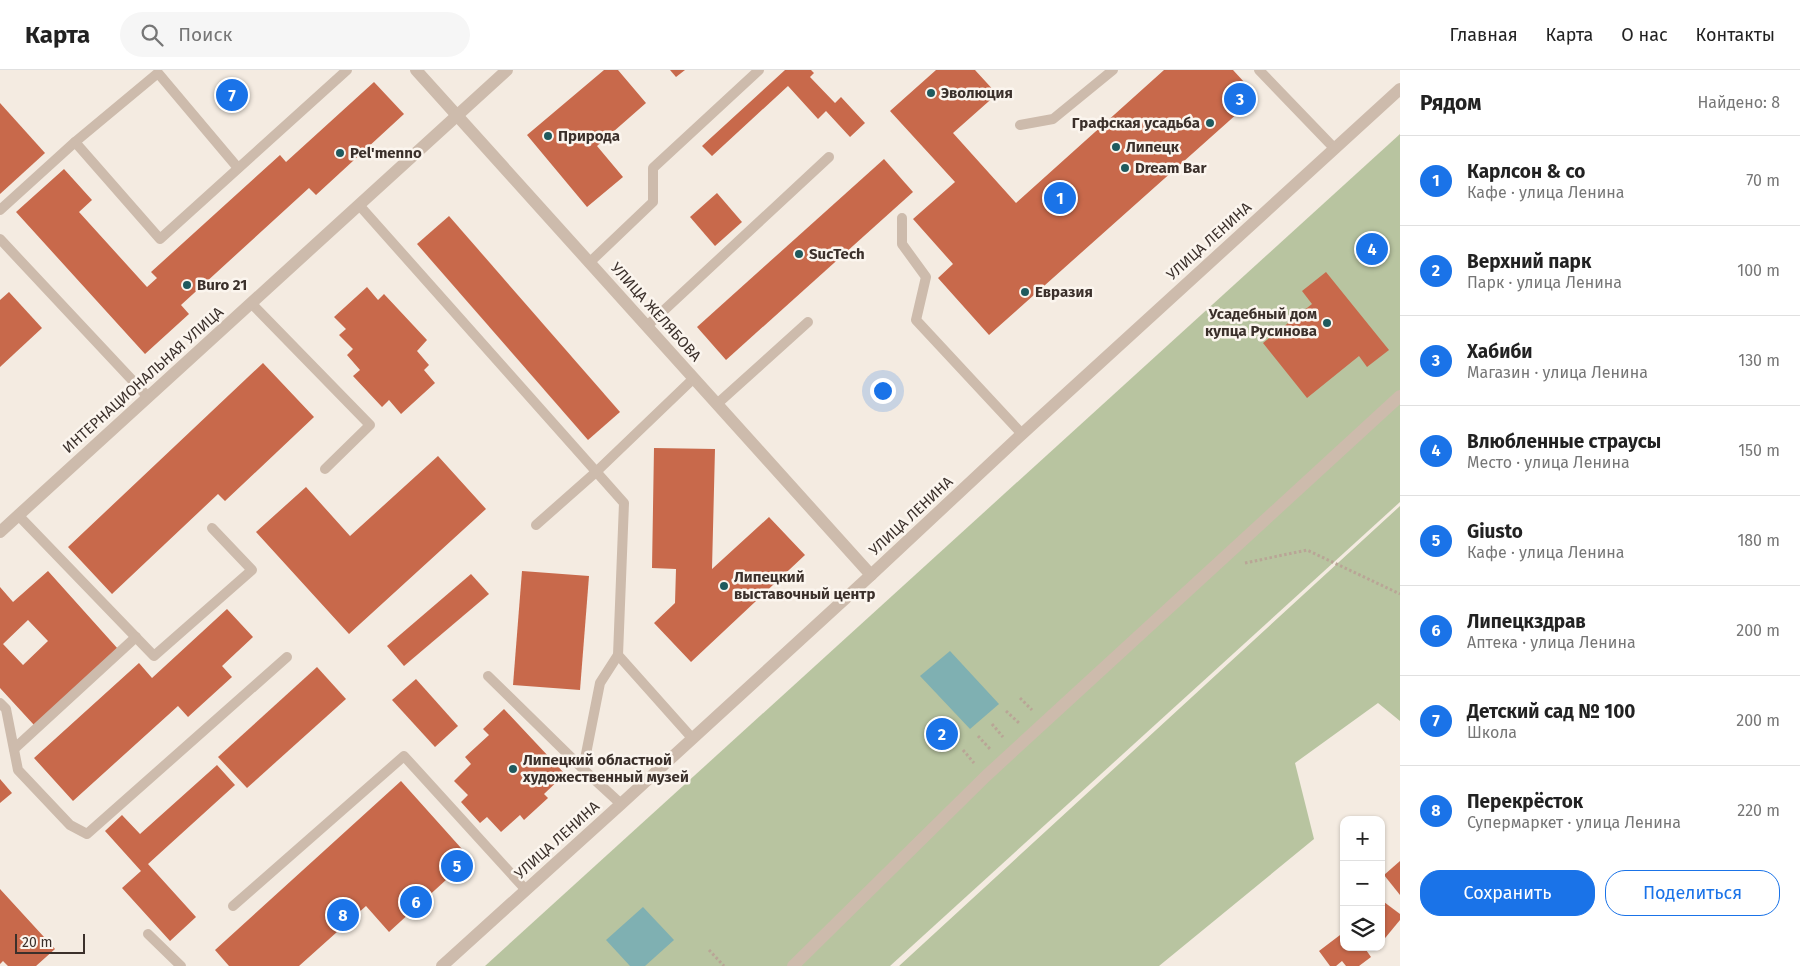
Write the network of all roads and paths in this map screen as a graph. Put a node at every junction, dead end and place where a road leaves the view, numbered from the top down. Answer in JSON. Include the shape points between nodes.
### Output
{"nodes":[{"id":1,"x":347,"y":70,"type":"edge"},
{"id":2,"x":416,"y":70,"type":"edge"},
{"id":3,"x":507,"y":70,"type":"edge"},
{"id":4,"x":759,"y":70,"type":"edge"},
{"id":5,"x":1113,"y":70,"type":"edge"},
{"id":6,"x":1259,"y":70,"type":"edge"},
{"id":7,"x":1400,"y":88,"type":"edge"},
{"id":8,"x":457,"y":116,"type":"junction"},
{"id":9,"x":1020,"y":125,"type":"dead end"},
{"id":10,"x":75,"y":142,"type":"junction"},
{"id":11,"x":1335,"y":149,"type":"junction"},
{"id":12,"x":828,"y":157,"type":"dead end"},
{"id":13,"x":238,"y":168,"type":"junction"},
{"id":14,"x":359,"y":205,"type":"junction"},
{"id":15,"x":0,"y":210,"type":"edge"},
{"id":16,"x":902,"y":218,"type":"dead end"},
{"id":17,"x":0,"y":240,"type":"edge"},
{"id":18,"x":590,"y":263,"type":"junction"},
{"id":19,"x":251,"y":303,"type":"junction"},
{"id":20,"x":808,"y":322,"type":"dead end"},
{"id":21,"x":647,"y":326,"type":"junction"},
{"id":22,"x":694,"y":378,"type":"junction"},
{"id":23,"x":1400,"y":396,"type":"edge"},
{"id":24,"x":148,"y":397,"type":"junction"},
{"id":25,"x":717,"y":404,"type":"junction"},
{"id":26,"x":1022,"y":434,"type":"junction"},
{"id":27,"x":325,"y":469,"type":"dead end"},
{"id":28,"x":596,"y":472,"type":"junction"},
{"id":29,"x":18,"y":515,"type":"junction"},
{"id":30,"x":536,"y":525,"type":"dead end"},
{"id":31,"x":212,"y":528,"type":"dead end"},
{"id":32,"x":0,"y":532,"type":"edge"},
{"id":33,"x":1209,"y":571,"type":"junction"},
{"id":34,"x":871,"y":575,"type":"junction"},
{"id":35,"x":1400,"y":594,"type":"edge"},
{"id":36,"x":136,"y":638,"type":"junction"},
{"id":37,"x":618,"y":655,"type":"junction"},
{"id":38,"x":287,"y":657,"type":"dead end"},
{"id":39,"x":488,"y":676,"type":"dead end"},
{"id":40,"x":0,"y":704,"type":"edge"},
{"id":41,"x":692,"y":738,"type":"junction"},
{"id":42,"x":14,"y":749,"type":"junction"},
{"id":43,"x":583,"y":769,"type":"junction"},
{"id":44,"x":622,"y":804,"type":"junction"},
{"id":45,"x":526,"y":890,"type":"junction"},
{"id":46,"x":233,"y":906,"type":"dead end"},
{"id":47,"x":148,"y":934,"type":"dead end"},
{"id":48,"x":709,"y":950,"type":"dead end"},
{"id":49,"x":181,"y":966,"type":"edge"},
{"id":50,"x":442,"y":966,"type":"edge"},
{"id":51,"x":724,"y":966,"type":"edge"},
{"id":52,"x":793,"y":966,"type":"edge"}],
"edges":[{"from":1,"to":13,"type":"lane"},
{"from":2,"to":8,"type":"street","name":"УЛИЦА ЖЕЛЯБОВА"},
{"from":3,"to":8,"type":"street","name":"ИНТЕРНАЦИОНАЛЬНАЯ УЛИЦА"},
{"from":4,"to":18,"type":"lane","via":[[653,168],[653,202]]},
{"from":5,"to":9,"type":"lane","via":[[1053,119]]},
{"from":6,"to":11,"type":"lane"},
{"from":7,"to":11,"type":"street","name":"УЛИЦА ЛЕНИНА"},
{"from":8,"to":14,"type":"street","name":"ИНТЕРНАЦИОНАЛЬНАЯ УЛИЦА"},
{"from":8,"to":18,"type":"street","name":"УЛИЦА ЖЕЛЯБОВА"},
{"from":10,"to":13,"type":"lane","via":[[158,73]]},
{"from":10,"to":13,"type":"lane","via":[[160,238]]},
{"from":10,"to":15,"type":"lane"},
{"from":11,"to":26,"type":"street","name":"УЛИЦА ЛЕНИНА"},
{"from":12,"to":21,"type":"lane"},
{"from":14,"to":19,"type":"street","name":"ИНТЕРНАЦИОНАЛЬНАЯ УЛИЦА"},
{"from":14,"to":28,"type":"lane"},
{"from":16,"to":26,"type":"lane","via":[[902,244],[926,277],[916,320]]},
{"from":17,"to":24,"type":"lane"},
{"from":18,"to":21,"type":"street","name":"УЛИЦА ЖЕЛЯБОВА"},
{"from":19,"to":24,"type":"street","name":"ИНТЕРНАЦИОНАЛЬНАЯ УЛИЦА"},
{"from":19,"to":27,"type":"lane","via":[[370,425]]},
{"from":20,"to":25,"type":"lane"},
{"from":21,"to":22,"type":"street","name":"УЛИЦА ЖЕЛЯБОВА"},
{"from":22,"to":25,"type":"street","name":"УЛИЦА ЖЕЛЯБОВА"},
{"from":22,"to":28,"type":"lane"},
{"from":23,"to":33,"type":"street"},
{"from":24,"to":29,"type":"street","name":"ИНТЕРНАЦИОНАЛЬНАЯ УЛИЦА"},
{"from":25,"to":34,"type":"street","name":"УЛИЦА ЖЕЛЯБОВА"},
{"from":26,"to":34,"type":"street","name":"УЛИЦА ЛЕНИНА"},
{"from":28,"to":30,"type":"lane"},
{"from":28,"to":37,"type":"lane","via":[[624,503]]},
{"from":29,"to":32,"type":"street","name":"ИНТЕРНАЦИОНАЛЬНАЯ УЛИЦА"},
{"from":29,"to":36,"type":"lane"},
{"from":31,"to":36,"type":"lane","via":[[252,570],[154,656]]},
{"from":33,"to":35,"type":"path","via":[[1307,550]]},
{"from":33,"to":52,"type":"street","via":[[986,776]]},
{"from":34,"to":41,"type":"street","name":"УЛИЦА ЛЕНИНА"},
{"from":36,"to":42,"type":"lane"},
{"from":37,"to":41,"type":"lane"},
{"from":37,"to":43,"type":"lane","via":[[600,683]]},
{"from":38,"to":42,"type":"lane","via":[[87,834],[70,825],[18,770]]},
{"from":39,"to":43,"type":"lane"},
{"from":40,"to":42,"type":"lane","via":[[6,710]]},
{"from":41,"to":44,"type":"street","name":"УЛИЦА ЛЕНИНА"},
{"from":43,"to":44,"type":"lane"},
{"from":44,"to":45,"type":"street","name":"УЛИЦА ЛЕНИНА"},
{"from":45,"to":46,"type":"lane","via":[[404,756]]},
{"from":45,"to":50,"type":"street","name":"УЛИЦА ЛЕНИНА"},
{"from":47,"to":49,"type":"lane"},
{"from":48,"to":51,"type":"path"}]}
